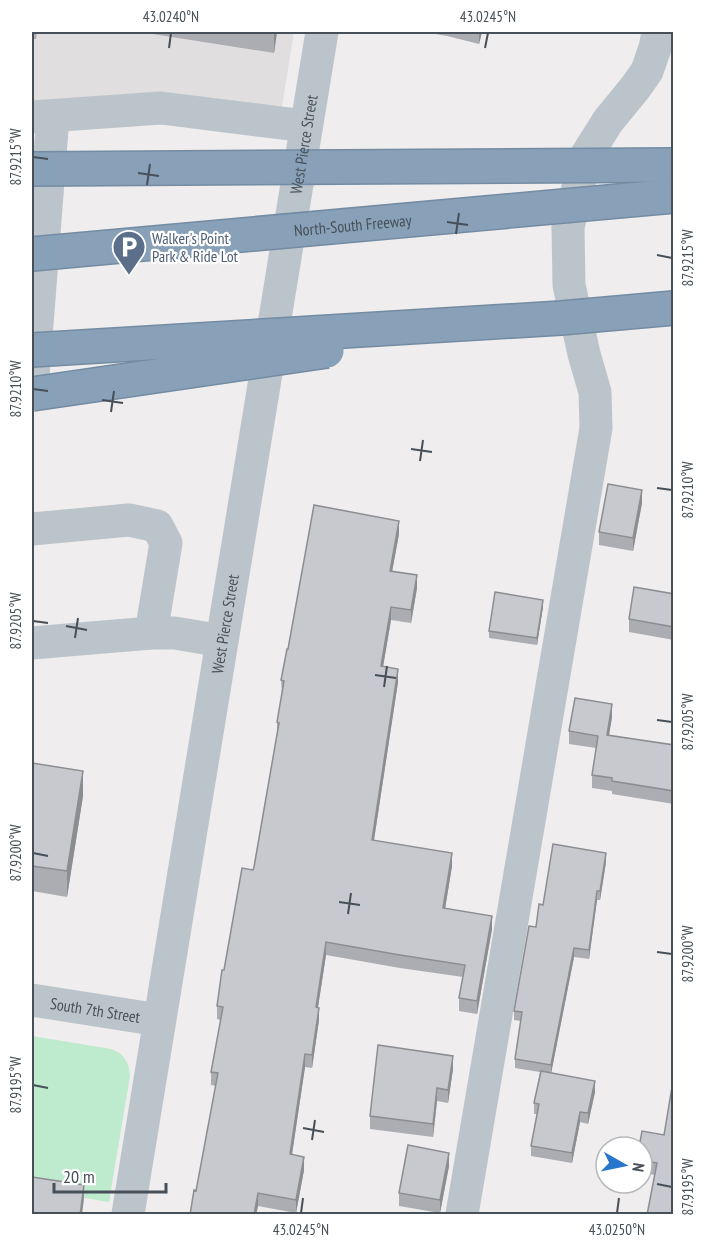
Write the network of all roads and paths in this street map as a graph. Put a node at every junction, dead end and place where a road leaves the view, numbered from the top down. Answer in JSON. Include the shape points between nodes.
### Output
{"nodes":[{"id":1,"x":322,"y":32,"type":"edge"},
{"id":2,"x":658,"y":32,"type":"edge"},
{"id":3,"x":42,"y":117,"type":"edge"},
{"id":4,"x":306,"y":126,"type":"junction"},
{"id":5,"x":674,"y":165,"type":"edge"},
{"id":6,"x":32,"y":169,"type":"edge"},
{"id":7,"x":674,"y":196,"type":"edge"},
{"id":8,"x":32,"y":254,"type":"edge"},
{"id":9,"x":674,"y":308,"type":"edge"},
{"id":10,"x":561,"y":318,"type":"junction"},
{"id":11,"x":32,"y":350,"type":"edge"},
{"id":12,"x":32,"y":392,"type":"edge"},
{"id":13,"x":32,"y":529,"type":"edge"},
{"id":14,"x":151,"y":633,"type":"junction"},
{"id":15,"x":222,"y":641,"type":"junction"},
{"id":16,"x":32,"y":643,"type":"edge"},
{"id":17,"x":32,"y":1000,"type":"edge"},
{"id":18,"x":159,"y":1020,"type":"junction"},
{"id":19,"x":128,"y":1215,"type":"edge"},
{"id":20,"x":462,"y":1215,"type":"edge"}],
"edges":[{"from":1,"to":4,"type":"street","name":"West Pierce Street"},
{"from":2,"to":20,"type":"street","via":[[647,71],[586,156],[568,227],[569,285],[595,392],[596,428]]},
{"from":3,"to":4,"type":"street","via":[[161,108]]},
{"from":3,"to":12,"type":"street"},
{"from":4,"to":15,"type":"street","name":"West Pierce Street"},
{"from":5,"to":6,"type":"highway","bridge":true},
{"from":7,"to":8,"type":"highway","name":"North-South Freeway","bridge":true},
{"from":9,"to":10,"type":"highway","bridge":true},
{"from":10,"to":11,"type":"highway","bridge":true},
{"from":10,"to":12,"type":"highway","bridge":true},
{"from":13,"to":14,"type":"street","via":[[129,520],[158,526],[166,543]]},
{"from":14,"to":15,"type":"street"},
{"from":14,"to":16,"type":"street"},
{"from":15,"to":18,"type":"street","name":"West Pierce Street"},
{"from":17,"to":18,"type":"street","name":"South 7th Street"},
{"from":18,"to":19,"type":"street","name":"West Pierce Street"}]}
